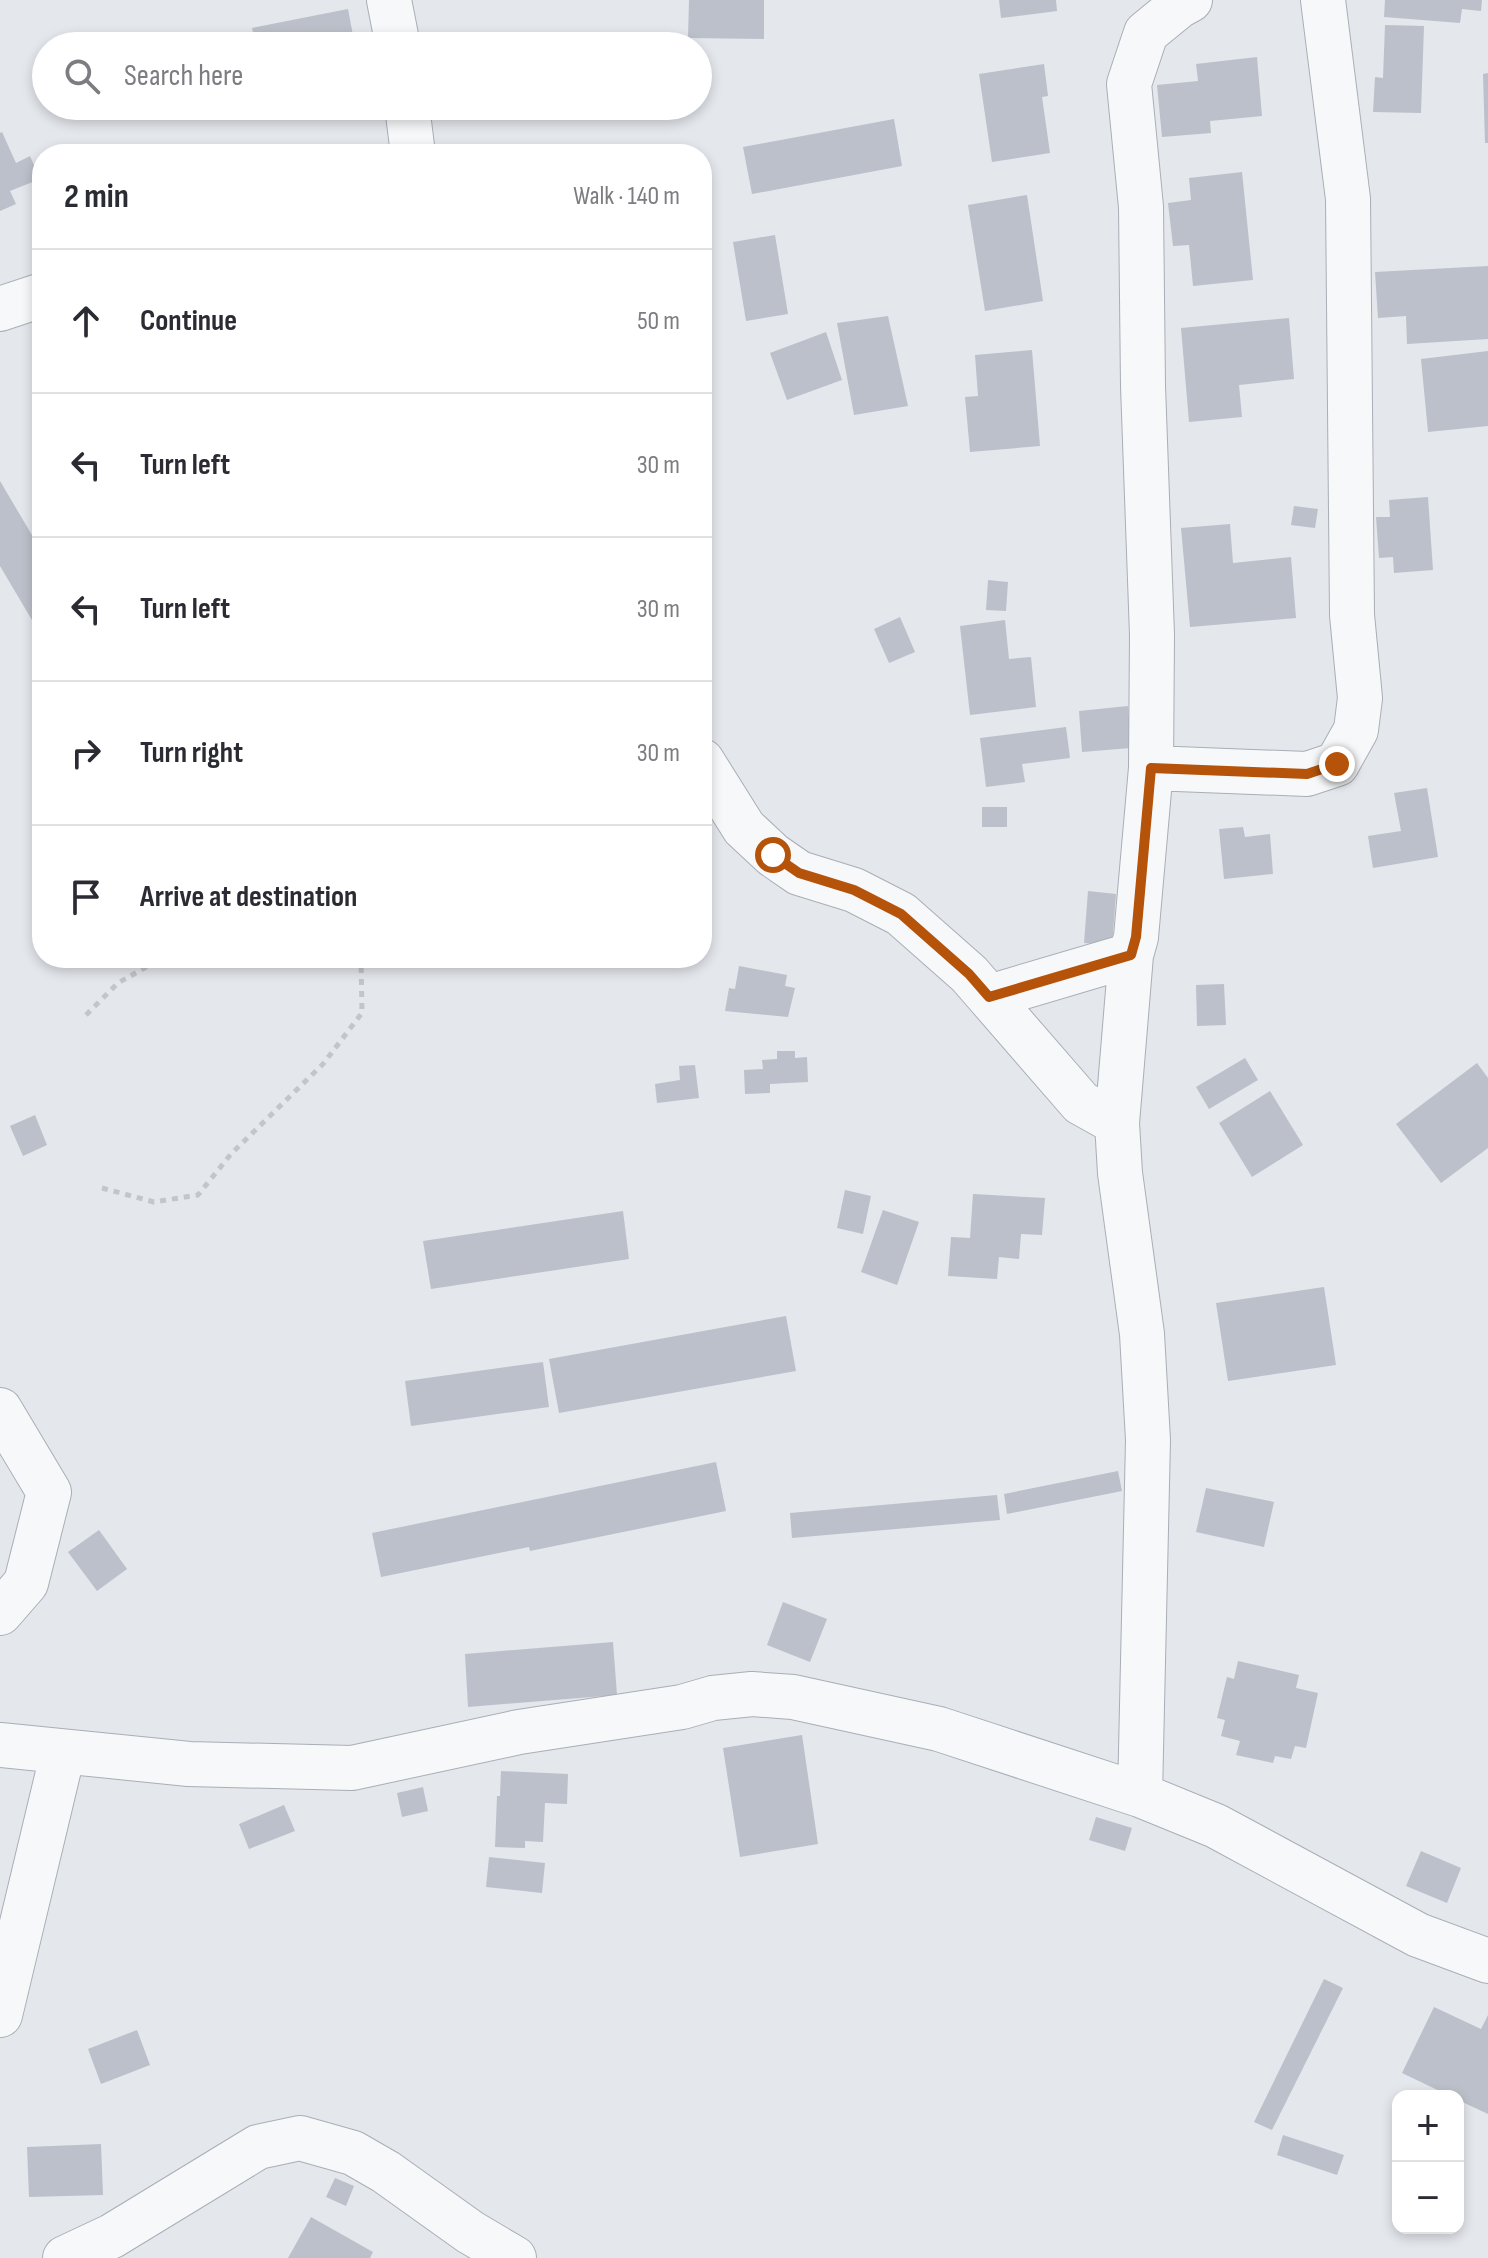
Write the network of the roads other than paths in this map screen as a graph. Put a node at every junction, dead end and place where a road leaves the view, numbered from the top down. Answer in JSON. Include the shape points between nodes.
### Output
{"nodes":[{"id":1,"x":389,"y":0,"type":"edge"},
{"id":2,"x":1190,"y":0,"type":"edge"},
{"id":3,"x":1323,"y":0,"type":"edge"},
{"id":4,"x":395,"y":32,"type":"edge"},
{"id":5,"x":409,"y":120,"type":"edge"},
{"id":6,"x":412,"y":144,"type":"edge"},
{"id":7,"x":32,"y":298,"type":"edge"},
{"id":8,"x":0,"y":309,"type":"edge"},
{"id":9,"x":1151,"y":768,"type":"junction"},
{"id":10,"x":712,"y":777,"type":"edge"},
{"id":11,"x":1131,"y":955,"type":"junction"},
{"id":12,"x":989,"y":997,"type":"junction"},
{"id":13,"x":1117,"y":1123,"type":"junction"},
{"id":14,"x":0,"y":1410,"type":"edge"},
{"id":15,"x":0,"y":1613,"type":"edge"},
{"id":16,"x":0,"y":1745,"type":"edge"},
{"id":17,"x":63,"y":1752,"type":"junction"},
{"id":18,"x":1140,"y":1795,"type":"junction"},
{"id":19,"x":1488,"y":1961,"type":"edge"},
{"id":20,"x":0,"y":2015,"type":"edge"},
{"id":21,"x":65,"y":2258,"type":"edge"},
{"id":22,"x":514,"y":2258,"type":"edge"}],
"edges":[{"from":1,"to":4,"type":"street"},
{"from":2,"to":9,"type":"street","via":[[1146,33],[1129,84],[1141,207]]},
{"from":3,"to":9,"type":"street","via":[[1348,199],[1352,615],[1360,698],[1356,730],[1337,764],[1307,774]]},
{"from":5,"to":6,"type":"street"},
{"from":7,"to":8,"type":"street"},
{"from":9,"to":11,"type":"street"},
{"from":10,"to":12,"type":"street","via":[[744,828],[773,855],[799,873],[854,890],[901,914]]},
{"from":11,"to":12,"type":"street"},
{"from":11,"to":13,"type":"street"},
{"from":12,"to":13,"type":"street","via":[[1081,1103]]},
{"from":13,"to":18,"type":"street","via":[[1142,1334],[1148,1440]]},
{"from":14,"to":15,"type":"street","via":[[49,1492],[26,1583]]},
{"from":16,"to":17,"type":"street"},
{"from":17,"to":18,"type":"street","via":[[189,1764],[352,1768],[519,1732],[752,1694],[793,1697],[939,1729]]},
{"from":17,"to":20,"type":"street"},
{"from":18,"to":19,"type":"street","via":[[1216,1826],[1418,1935]]},
{"from":21,"to":22,"type":"street","via":[[112,2236],[258,2147],[300,2138],[353,2153]]}]}
